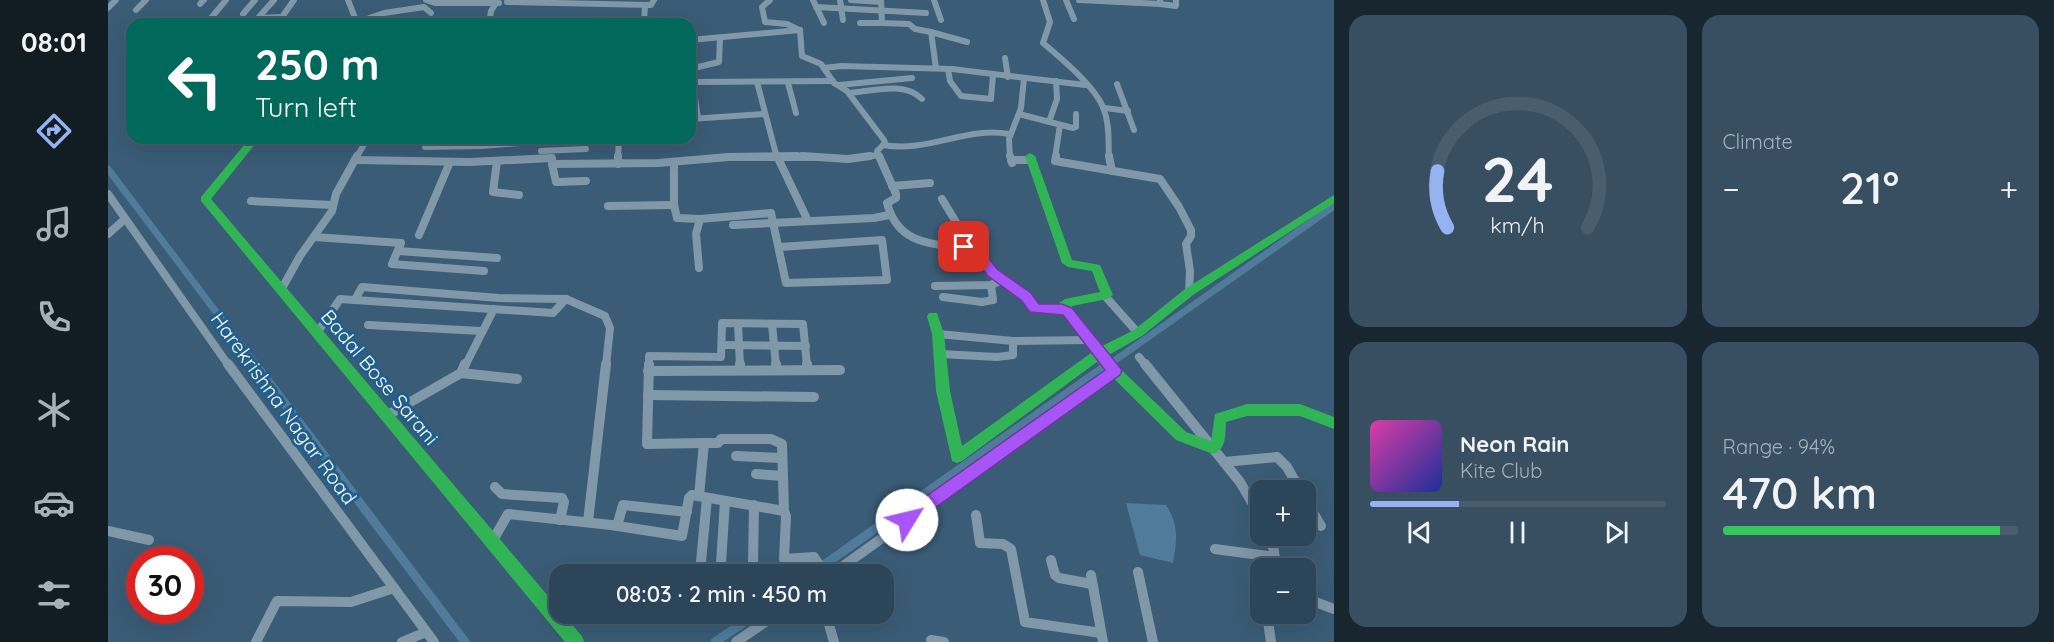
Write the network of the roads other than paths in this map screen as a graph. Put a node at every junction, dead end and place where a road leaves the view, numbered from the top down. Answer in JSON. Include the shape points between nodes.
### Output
{"nodes":[{"id":1,"x":116,"y":0,"type":"edge"},
{"id":2,"x":146,"y":0,"type":"edge"},
{"id":3,"x":226,"y":0,"type":"edge"},
{"id":4,"x":255,"y":0,"type":"edge"},
{"id":5,"x":274,"y":0,"type":"edge"},
{"id":6,"x":294,"y":0,"type":"edge"},
{"id":7,"x":348,"y":0,"type":"edge"},
{"id":8,"x":426,"y":0,"type":"edge"},
{"id":9,"x":514,"y":0,"type":"edge"},
{"id":10,"x":654,"y":0,"type":"edge"},
{"id":11,"x":770,"y":0,"type":"edge"},
{"id":12,"x":813,"y":0,"type":"edge"},
{"id":13,"x":840,"y":0,"type":"edge"},
{"id":14,"x":851,"y":0,"type":"edge"},
{"id":15,"x":934,"y":0,"type":"edge"},
{"id":16,"x":1042,"y":0,"type":"edge"},
{"id":17,"x":1066,"y":0,"type":"edge"},
{"id":18,"x":1079,"y":0,"type":"edge"},
{"id":19,"x":1176,"y":0,"type":"edge"},
{"id":20,"x":455,"y":1,"type":"edge"},
{"id":21,"x":881,"y":1,"type":"edge"},
{"id":22,"x":507,"y":2,"type":"junction"},
{"id":23,"x":1101,"y":2,"type":"edge"},
{"id":24,"x":1151,"y":2,"type":"edge"},
{"id":25,"x":1160,"y":2,"type":"edge"},
{"id":26,"x":496,"y":3,"type":"junction"},
{"id":27,"x":645,"y":5,"type":"junction"},
{"id":28,"x":816,"y":7,"type":"junction"},
{"id":29,"x":108,"y":8,"type":"edge"},
{"id":30,"x":842,"y":8,"type":"junction"},
{"id":31,"x":136,"y":10,"type":"dead end"},
{"id":32,"x":881,"y":10,"type":"junction"},
{"id":33,"x":1108,"y":11,"type":"dead end"},
{"id":34,"x":430,"y":13,"type":"dead end"},
{"id":35,"x":926,"y":13,"type":"dead end"},
{"id":36,"x":243,"y":14,"type":"dead end"},
{"id":37,"x":282,"y":17,"type":"joint"},
{"id":38,"x":211,"y":18,"type":"edge"},
{"id":39,"x":352,"y":18,"type":"edge"},
{"id":40,"x":369,"y":18,"type":"edge"},
{"id":41,"x":490,"y":18,"type":"edge"},
{"id":42,"x":644,"y":18,"type":"edge"},
{"id":43,"x":1074,"y":19,"type":"dead end"},
{"id":44,"x":843,"y":20,"type":"dead end"},
{"id":45,"x":941,"y":20,"type":"dead end"},
{"id":46,"x":824,"y":23,"type":"dead end"},
{"id":47,"x":860,"y":23,"type":"dead end"},
{"id":48,"x":882,"y":23,"type":"junction"},
{"id":49,"x":800,"y":30,"type":"junction"},
{"id":50,"x":931,"y":32,"type":"junction"},
{"id":51,"x":720,"y":38,"type":"junction"},
{"id":52,"x":696,"y":40,"type":"edge"},
{"id":53,"x":967,"y":42,"type":"dead end"},
{"id":54,"x":1005,"y":58,"type":"dead end"},
{"id":55,"x":696,"y":66,"type":"edge"},
{"id":56,"x":824,"y":68,"type":"junction"},
{"id":57,"x":936,"y":68,"type":"junction"},
{"id":58,"x":948,"y":69,"type":"junction"},
{"id":59,"x":993,"y":75,"type":"junction"},
{"id":60,"x":1008,"y":76,"type":"junction"},
{"id":61,"x":912,"y":78,"type":"dead end"},
{"id":62,"x":1024,"y":78,"type":"junction"},
{"id":63,"x":1056,"y":81,"type":"junction"},
{"id":64,"x":757,"y":82,"type":"junction"},
{"id":65,"x":788,"y":83,"type":"junction"},
{"id":66,"x":836,"y":83,"type":"junction"},
{"id":67,"x":696,"y":84,"type":"edge"},
{"id":68,"x":1117,"y":84,"type":"dead end"},
{"id":69,"x":1085,"y":85,"type":"junction"},
{"id":70,"x":849,"y":93,"type":"junction"},
{"id":71,"x":922,"y":99,"type":"dead end"},
{"id":72,"x":1105,"y":108,"type":"junction"},
{"id":73,"x":1128,"y":111,"type":"junction"},
{"id":74,"x":796,"y":113,"type":"dead end"},
{"id":75,"x":764,"y":114,"type":"junction"},
{"id":76,"x":1019,"y":114,"type":"junction"},
{"id":77,"x":1076,"y":114,"type":"dead end"},
{"id":78,"x":696,"y":119,"type":"edge"},
{"id":79,"x":1049,"y":122,"type":"junction"},
{"id":80,"x":1060,"y":125,"type":"junction"},
{"id":81,"x":1134,"y":130,"type":"dead end"},
{"id":82,"x":1009,"y":134,"type":"junction"},
{"id":83,"x":250,"y":144,"type":"edge"},
{"id":84,"x":364,"y":144,"type":"edge"},
{"id":85,"x":502,"y":144,"type":"edge"},
{"id":86,"x":541,"y":144,"type":"edge"},
{"id":87,"x":619,"y":144,"type":"edge"},
{"id":88,"x":883,"y":145,"type":"junction"},
{"id":89,"x":425,"y":147,"type":"dead end"},
{"id":90,"x":586,"y":149,"type":"dead end"},
{"id":91,"x":541,"y":155,"type":"junction"},
{"id":92,"x":878,"y":155,"type":"junction"},
{"id":93,"x":777,"y":157,"type":"junction"},
{"id":94,"x":1031,"y":158,"type":"joint"},
{"id":95,"x":355,"y":160,"type":"junction"},
{"id":96,"x":497,"y":161,"type":"junction"},
{"id":97,"x":450,"y":162,"type":"junction"},
{"id":98,"x":674,"y":162,"type":"junction"},
{"id":99,"x":552,"y":164,"type":"junction"},
{"id":100,"x":618,"y":164,"type":"junction"},
{"id":101,"x":1112,"y":171,"type":"junction"},
{"id":102,"x":585,"y":181,"type":"dead end"},
{"id":103,"x":930,"y":183,"type":"dead end"},
{"id":104,"x":892,"y":186,"type":"junction"},
{"id":105,"x":108,"y":194,"type":"edge"},
{"id":106,"x":519,"y":195,"type":"dead end"},
{"id":107,"x":1334,"y":198,"type":"edge"},
{"id":108,"x":942,"y":199,"type":"dead end"},
{"id":109,"x":251,"y":201,"type":"dead end"},
{"id":110,"x":332,"y":205,"type":"junction"},
{"id":111,"x":674,"y":205,"type":"junction"},
{"id":112,"x":608,"y":206,"type":"dead end"},
{"id":113,"x":889,"y":215,"type":"junction"},
{"id":114,"x":125,"y":219,"type":"junction"},
{"id":115,"x":700,"y":219,"type":"junction"},
{"id":116,"x":808,"y":221,"type":"junction"},
{"id":117,"x":773,"y":222,"type":"junction"},
{"id":118,"x":733,"y":225,"type":"dead end"},
{"id":119,"x":108,"y":234,"type":"edge"},
{"id":120,"x":419,"y":235,"type":"dead end"},
{"id":121,"x":314,"y":237,"type":"junction"},
{"id":122,"x":780,"y":247,"type":"junction"},
{"id":123,"x":964,"y":247,"type":"junction"},
{"id":124,"x":398,"y":251,"type":"junction"},
{"id":125,"x":497,"y":258,"type":"dead end"},
{"id":126,"x":699,"y":268,"type":"dead end"},
{"id":127,"x":484,"y":271,"type":"dead end"},
{"id":128,"x":1002,"y":280,"type":"junction"},
{"id":129,"x":991,"y":285,"type":"junction"},
{"id":130,"x":935,"y":286,"type":"dead end"},
{"id":131,"x":281,"y":290,"type":"junction"},
{"id":132,"x":1189,"y":292,"type":"junction"},
{"id":133,"x":1105,"y":296,"type":"junction"},
{"id":134,"x":943,"y":297,"type":"dead end"},
{"id":135,"x":566,"y":299,"type":"junction"},
{"id":136,"x":355,"y":300,"type":"junction"},
{"id":137,"x":494,"y":309,"type":"junction"},
{"id":138,"x":1067,"y":312,"type":"junction"},
{"id":139,"x":933,"y":316,"type":"dead end"},
{"id":140,"x":738,"y":324,"type":"junction"},
{"id":141,"x":772,"y":324,"type":"junction"},
{"id":142,"x":368,"y":325,"type":"dead end"},
{"id":143,"x":481,"y":332,"type":"junction"},
{"id":144,"x":317,"y":333,"type":"junction"},
{"id":145,"x":1138,"y":333,"type":"junction"},
{"id":146,"x":938,"y":334,"type":"junction"},
{"id":147,"x":1088,"y":340,"type":"junction"},
{"id":148,"x":1013,"y":341,"type":"junction"},
{"id":149,"x":722,"y":345,"type":"junction"},
{"id":150,"x":740,"y":345,"type":"junction"},
{"id":151,"x":774,"y":346,"type":"junction"},
{"id":152,"x":806,"y":346,"type":"junction"},
{"id":153,"x":941,"y":354,"type":"junction"},
{"id":154,"x":1100,"y":356,"type":"junction"},
{"id":155,"x":1139,"y":357,"type":"dead end"},
{"id":156,"x":740,"y":369,"type":"junction"},
{"id":157,"x":776,"y":370,"type":"junction"},
{"id":158,"x":807,"y":370,"type":"junction"},
{"id":159,"x":840,"y":370,"type":"dead end"},
{"id":160,"x":1115,"y":370,"type":"junction"},
{"id":161,"x":648,"y":371,"type":"junction"},
{"id":162,"x":461,"y":373,"type":"junction"},
{"id":163,"x":517,"y":379,"type":"dead end"},
{"id":164,"x":648,"y":395,"type":"junction"},
{"id":165,"x":814,"y":397,"type":"dead end"},
{"id":166,"x":386,"y":416,"type":"junction"},
{"id":167,"x":1334,"y":423,"type":"edge"},
{"id":168,"x":704,"y":444,"type":"junction"},
{"id":169,"x":1213,"y":448,"type":"junction"},
{"id":170,"x":736,"y":456,"type":"dead end"},
{"id":171,"x":783,"y":458,"type":"junction"},
{"id":172,"x":1224,"y":462,"type":"junction"},
{"id":173,"x":756,"y":474,"type":"dead end"},
{"id":174,"x":783,"y":476,"type":"junction"},
{"id":175,"x":1295,"y":480,"type":"edge"},
{"id":176,"x":495,"y":487,"type":"dead end"},
{"id":177,"x":516,"y":495,"type":"junction"},
{"id":178,"x":703,"y":497,"type":"junction"},
{"id":179,"x":1250,"y":499,"type":"edge"},
{"id":180,"x":725,"y":501,"type":"junction"},
{"id":181,"x":754,"y":505,"type":"junction"},
{"id":182,"x":784,"y":511,"type":"junction"},
{"id":183,"x":687,"y":512,"type":"junction"},
{"id":184,"x":508,"y":514,"type":"junction"},
{"id":185,"x":976,"y":515,"type":"dead end"},
{"id":186,"x":1316,"y":517,"type":"edge"},
{"id":187,"x":560,"y":519,"type":"junction"},
{"id":188,"x":588,"y":522,"type":"junction"},
{"id":189,"x":617,"y":526,"type":"junction"},
{"id":190,"x":1321,"y":526,"type":"dead end"},
{"id":191,"x":108,"y":531,"type":"edge"},
{"id":192,"x":149,"y":540,"type":"dead end"},
{"id":193,"x":494,"y":540,"type":"junction"},
{"id":194,"x":1215,"y":549,"type":"dead end"},
{"id":195,"x":1254,"y":558,"type":"edge"},
{"id":196,"x":1052,"y":560,"type":"dead end"},
{"id":197,"x":701,"y":562,"type":"dead end"},
{"id":198,"x":721,"y":563,"type":"dead end"},
{"id":199,"x":753,"y":564,"type":"dead end"},
{"id":200,"x":819,"y":564,"type":"edge"},
{"id":201,"x":846,"y":564,"type":"edge"},
{"id":202,"x":1138,"y":572,"type":"dead end"},
{"id":203,"x":394,"y":588,"type":"junction"},
{"id":204,"x":1316,"y":602,"type":"edge"},
{"id":205,"x":1334,"y":609,"type":"edge"},
{"id":206,"x":762,"y":624,"type":"edge"},
{"id":207,"x":829,"y":624,"type":"edge"},
{"id":208,"x":1268,"y":624,"type":"edge"},
{"id":209,"x":426,"y":632,"type":"junction"},
{"id":210,"x":1102,"y":638,"type":"edge"},
{"id":211,"x":256,"y":642,"type":"edge"},
{"id":212,"x":402,"y":642,"type":"edge"},
{"id":213,"x":434,"y":642,"type":"edge"},
{"id":214,"x":576,"y":642,"type":"edge"},
{"id":215,"x":736,"y":642,"type":"edge"},
{"id":216,"x":834,"y":642,"type":"edge"},
{"id":217,"x":1153,"y":642,"type":"edge"},
{"id":218,"x":1271,"y":642,"type":"edge"}],
"edges":[{"from":1,"to":29,"type":"street"},
{"from":2,"to":31,"type":"street"},
{"from":3,"to":38,"type":"street"},
{"from":4,"to":36,"type":"street"},
{"from":5,"to":37,"type":"street","via":[[258,18]]},
{"from":6,"to":37,"type":"street"},
{"from":7,"to":39,"type":"street"},
{"from":8,"to":20,"type":"street"},
{"from":9,"to":22,"type":"street"},
{"from":10,"to":27,"type":"street"},
{"from":11,"to":49,"type":"street","via":[[762,7],[765,22]]},
{"from":12,"to":28,"type":"street"},
{"from":13,"to":30,"type":"street"},
{"from":14,"to":21,"type":"street"},
{"from":15,"to":45,"type":"street"},
{"from":16,"to":69,"type":"street","via":[[1052,24],[1043,43]]},
{"from":17,"to":43,"type":"street"},
{"from":18,"to":23,"type":"street"},
{"from":19,"to":25,"type":"street","via":[[1176,6]]},
{"from":20,"to":26,"type":"street"},
{"from":21,"to":32,"type":"street"},
{"from":22,"to":26,"type":"street"},
{"from":22,"to":27,"type":"street"},
{"from":23,"to":24,"type":"street"},
{"from":23,"to":33,"type":"street"},
{"from":24,"to":25,"type":"street"},
{"from":26,"to":41,"type":"street"},
{"from":27,"to":42,"type":"street"},
{"from":28,"to":30,"type":"street"},
{"from":28,"to":46,"type":"street"},
{"from":30,"to":32,"type":"street"},
{"from":30,"to":44,"type":"street"},
{"from":32,"to":35,"type":"street"},
{"from":32,"to":48,"type":"street"},
{"from":34,"to":40,"type":"street","via":[[424,7]]},
{"from":47,"to":48,"type":"street"},
{"from":48,"to":50,"type":"street","via":[[909,24]]},
{"from":49,"to":51,"type":"street"},
{"from":49,"to":56,"type":"street","via":[[802,56]]},
{"from":50,"to":53,"type":"street"},
{"from":50,"to":57,"type":"street"},
{"from":51,"to":52,"type":"street"},
{"from":51,"to":55,"type":"street","via":[[720,61]]},
{"from":54,"to":60,"type":"street"},
{"from":56,"to":57,"type":"street"},
{"from":56,"to":66,"type":"street"},
{"from":57,"to":58,"type":"street"},
{"from":58,"to":59,"type":"street"},
{"from":58,"to":59,"type":"street","via":[[950,81],[961,96],[991,99]]},
{"from":59,"to":60,"type":"street"},
{"from":60,"to":62,"type":"street"},
{"from":61,"to":66,"type":"street"},
{"from":62,"to":63,"type":"street"},
{"from":62,"to":76,"type":"street"},
{"from":63,"to":69,"type":"street"},
{"from":63,"to":79,"type":"street","via":[[1057,99]]},
{"from":64,"to":65,"type":"street"},
{"from":64,"to":67,"type":"street"},
{"from":64,"to":75,"type":"street"},
{"from":65,"to":66,"type":"street"},
{"from":65,"to":74,"type":"street"},
{"from":66,"to":70,"type":"street"},
{"from":68,"to":73,"type":"street"},
{"from":69,"to":72,"type":"street"},
{"from":70,"to":71,"type":"street","via":[[905,88]]},
{"from":70,"to":88,"type":"street","via":[[877,128]]},
{"from":72,"to":73,"type":"street"},
{"from":72,"to":101,"type":"street","via":[[1107,156]]},
{"from":73,"to":81,"type":"street"},
{"from":75,"to":78,"type":"street"},
{"from":75,"to":93,"type":"street"},
{"from":76,"to":79,"type":"street"},
{"from":76,"to":82,"type":"street"},
{"from":77,"to":80,"type":"street","via":[[1076,126]]},
{"from":79,"to":80,"type":"street"},
{"from":80,"to":101,"type":"street","via":[[1055,161]]},
{"from":82,"to":88,"type":"street","via":[[986,130],[929,145]]},
{"from":82,"to":94,"type":"street","via":[[1012,161]]},
{"from":83,"to":131,"type":"street","name":"Badal Bose Sarani","via":[[205,199]]},
{"from":84,"to":95,"type":"street"},
{"from":85,"to":89,"type":"street"},
{"from":86,"to":91,"type":"street"},
{"from":87,"to":100,"type":"street"},
{"from":88,"to":92,"type":"street","via":[[877,150]]},
{"from":90,"to":91,"type":"street"},
{"from":91,"to":96,"type":"street"},
{"from":91,"to":99,"type":"street","via":[[552,158]]},
{"from":92,"to":93,"type":"street","via":[[848,159]]},
{"from":92,"to":104,"type":"street"},
{"from":93,"to":98,"type":"street"},
{"from":93,"to":116,"type":"street"},
{"from":94,"to":133,"type":"street","via":[[1068,263],[1096,268]]},
{"from":95,"to":97,"type":"street"},
{"from":95,"to":110,"type":"street"},
{"from":96,"to":97,"type":"street"},
{"from":96,"to":106,"type":"street","via":[[493,192]]},
{"from":97,"to":120,"type":"street"},
{"from":98,"to":100,"type":"street"},
{"from":98,"to":111,"type":"street"},
{"from":99,"to":100,"type":"street"},
{"from":99,"to":102,"type":"street","via":[[556,182]]},
{"from":101,"to":132,"type":"street","via":[[1160,179],[1187,219],[1191,230],[1186,244]]},
{"from":103,"to":104,"type":"street"},
{"from":104,"to":113,"type":"street","via":[[897,196],[887,203]]},
{"from":105,"to":114,"type":"street","name":"Harekrishna Nagar Road"},
{"from":107,"to":132,"type":"street"},
{"from":108,"to":123,"type":"street","via":[[956,222]]},
{"from":109,"to":110,"type":"street"},
{"from":110,"to":121,"type":"street"},
{"from":111,"to":112,"type":"street"},
{"from":111,"to":115,"type":"street","via":[[677,218]]},
{"from":113,"to":116,"type":"street"},
{"from":113,"to":123,"type":"street","via":[[915,241]]},
{"from":114,"to":119,"type":"street"},
{"from":114,"to":203,"type":"street","name":"Harekrishna Nagar Road","via":[[266,418]]},
{"from":115,"to":117,"type":"street","via":[[771,213]]},
{"from":115,"to":126,"type":"street","via":[[696,234]]},
{"from":116,"to":117,"type":"street"},
{"from":117,"to":118,"type":"street"},
{"from":117,"to":122,"type":"street"},
{"from":121,"to":124,"type":"street","via":[[401,243]]},
{"from":121,"to":131,"type":"street"},
{"from":122,"to":122,"type":"street","via":[[882,240],[887,280],[786,283]]},
{"from":123,"to":128,"type":"street","via":[[974,249]]},
{"from":124,"to":125,"type":"street"},
{"from":124,"to":127,"type":"street","via":[[392,264]]},
{"from":128,"to":129,"type":"street"},
{"from":128,"to":138,"type":"street","via":[[1026,297],[1035,309]]},
{"from":129,"to":130,"type":"street"},
{"from":129,"to":134,"type":"street","via":[[993,300],[982,303]]},
{"from":131,"to":144,"type":"street","name":"Badal Bose Sarani"},
{"from":132,"to":145,"type":"street"},
{"from":133,"to":138,"type":"street","via":[[1065,303]]},
{"from":133,"to":145,"type":"street"},
{"from":135,"to":136,"type":"street","via":[[362,287]]},
{"from":135,"to":137,"type":"street","via":[[553,314]]},
{"from":135,"to":188,"type":"street","via":[[605,316],[610,328]]},
{"from":136,"to":137,"type":"street"},
{"from":136,"to":144,"type":"street","via":[[340,299]]},
{"from":137,"to":143,"type":"street"},
{"from":138,"to":147,"type":"street"},
{"from":139,"to":146,"type":"street"},
{"from":140,"to":141,"type":"street"},
{"from":140,"to":149,"type":"street","via":[[722,323]]},
{"from":140,"to":150,"type":"street"},
{"from":141,"to":151,"type":"street"},
{"from":141,"to":152,"type":"street","via":[[803,324]]},
{"from":142,"to":143,"type":"street"},
{"from":143,"to":162,"type":"street"},
{"from":144,"to":166,"type":"street","name":"Badal Bose Sarani"},
{"from":145,"to":154,"type":"street"},
{"from":146,"to":148,"type":"street"},
{"from":146,"to":153,"type":"street"},
{"from":147,"to":148,"type":"street"},
{"from":147,"to":154,"type":"street"},
{"from":148,"to":153,"type":"street","via":[[1013,355]]},
{"from":149,"to":150,"type":"street"},
{"from":149,"to":161,"type":"street","via":[[722,357],[649,356]]},
{"from":150,"to":151,"type":"street"},
{"from":150,"to":156,"type":"street"},
{"from":151,"to":152,"type":"street"},
{"from":151,"to":157,"type":"street"},
{"from":152,"to":158,"type":"street"},
{"from":153,"to":154,"type":"street","via":[[957,457]]},
{"from":154,"to":160,"type":"street"},
{"from":155,"to":169,"type":"street"},
{"from":156,"to":157,"type":"street"},
{"from":156,"to":161,"type":"street"},
{"from":157,"to":158,"type":"street"},
{"from":158,"to":159,"type":"street"},
{"from":160,"to":169,"type":"street","via":[[1180,436]]},
{"from":160,"to":201,"type":"street"},
{"from":161,"to":164,"type":"street"},
{"from":162,"to":163,"type":"street"},
{"from":162,"to":166,"type":"street"},
{"from":164,"to":165,"type":"street"},
{"from":164,"to":168,"type":"street","via":[[647,444]]},
{"from":166,"to":193,"type":"street","name":"Badal Bose Sarani"},
{"from":167,"to":169,"type":"street","via":[[1300,410],[1247,410],[1220,418],[1218,443]]},
{"from":168,"to":171,"type":"street","via":[[721,439],[771,439],[782,444]]},
{"from":168,"to":178,"type":"street"},
{"from":169,"to":172,"type":"street"},
{"from":170,"to":171,"type":"street"},
{"from":171,"to":174,"type":"street"},
{"from":172,"to":175,"type":"street","via":[[1277,457]]},
{"from":172,"to":179,"type":"street"},
{"from":173,"to":174,"type":"street"},
{"from":174,"to":182,"type":"street"},
{"from":176,"to":177,"type":"street","via":[[502,494]]},
{"from":177,"to":184,"type":"street"},
{"from":177,"to":187,"type":"street","via":[[562,498]]},
{"from":178,"to":180,"type":"street"},
{"from":178,"to":183,"type":"street","via":[[692,495]]},
{"from":178,"to":197,"type":"street"},
{"from":180,"to":181,"type":"street"},
{"from":180,"to":198,"type":"street"},
{"from":181,"to":182,"type":"street"},
{"from":181,"to":199,"type":"street"},
{"from":182,"to":200,"type":"street","via":[[784,559],[814,557]]},
{"from":183,"to":189,"type":"street","via":[[623,505]]},
{"from":183,"to":189,"type":"street","via":[[682,536]]},
{"from":184,"to":187,"type":"street"},
{"from":184,"to":193,"type":"street"},
{"from":185,"to":210,"type":"street","via":[[980,543],[1003,544],[1011,549],[1025,622]]},
{"from":186,"to":190,"type":"street"},
{"from":187,"to":188,"type":"street"},
{"from":188,"to":189,"type":"street"},
{"from":191,"to":192,"type":"street"},
{"from":193,"to":214,"type":"street","name":"Badal Bose Sarani"},
{"from":194,"to":195,"type":"street"},
{"from":196,"to":210,"type":"street","via":[[1059,578],[1092,579]]},
{"from":202,"to":217,"type":"street"},
{"from":203,"to":209,"type":"street","name":"Harekrishna Nagar Road"},
{"from":203,"to":211,"type":"street","via":[[351,602],[277,601]]},
{"from":204,"to":205,"type":"street"},
{"from":206,"to":215,"type":"street"},
{"from":207,"to":216,"type":"street"},
{"from":208,"to":218,"type":"street"},
{"from":209,"to":212,"type":"street"},
{"from":209,"to":213,"type":"street","name":"Harekrishna Nagar Road"}]}
